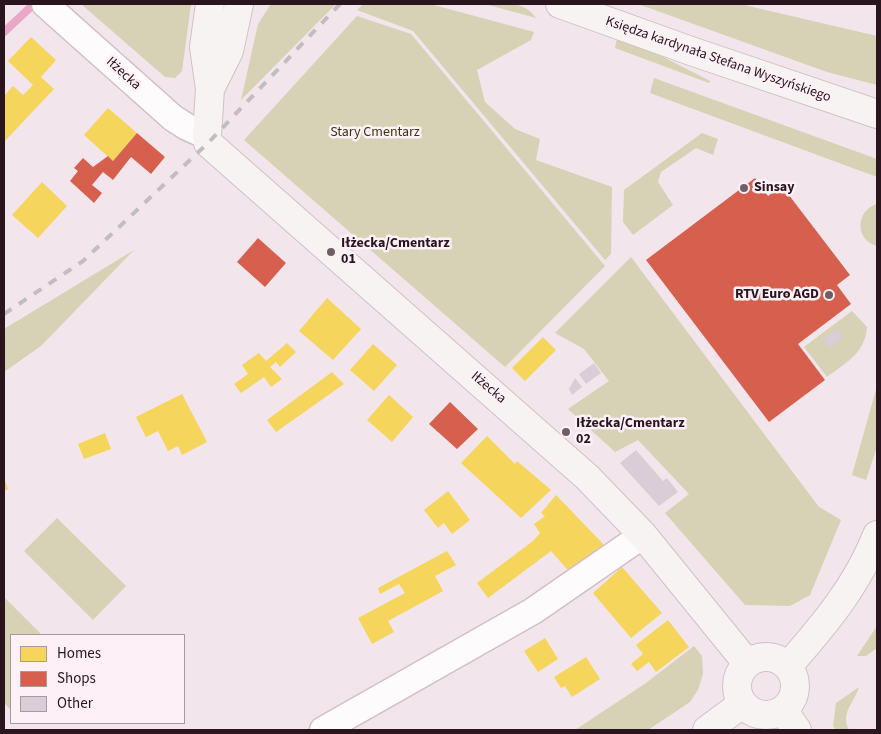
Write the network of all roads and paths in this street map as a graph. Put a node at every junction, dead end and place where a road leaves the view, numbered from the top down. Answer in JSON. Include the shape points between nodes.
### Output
{"nodes":[{"id":1,"x":210,"y":4,"type":"edge"},
{"id":2,"x":239,"y":4,"type":"edge"},
{"id":3,"x":560,"y":4,"type":"edge"},
{"id":4,"x":47,"y":5,"type":"edge"},
{"id":5,"x":210,"y":89,"type":"junction"},
{"id":6,"x":877,"y":114,"type":"edge"},
{"id":7,"x":207,"y":136,"type":"junction"},
{"id":8,"x":643,"y":535,"type":"junction"},
{"id":9,"x":877,"y":535,"type":"edge"},
{"id":10,"x":747,"y":663,"type":"junction"},
{"id":11,"x":788,"y":666,"type":"junction"},
{"id":12,"x":742,"y":704,"type":"junction"},
{"id":13,"x":790,"y":720,"type":"edge"},
{"id":14,"x":322,"y":730,"type":"edge"},
{"id":15,"x":707,"y":730,"type":"edge"}],
"edges":[{"from":1,"to":5,"type":"street","via":[[204,48]]},
{"from":2,"to":5,"type":"street","via":[[229,51]]},
{"from":3,"to":6,"type":"street","name":"Księdza kardynała Stefana Wyszyńskiego"},
{"from":4,"to":7,"type":"street","name":"Iłżecka","via":[[174,118]]},
{"from":5,"to":7,"type":"street"},
{"from":7,"to":8,"type":"street","name":"Iłżecka","via":[[213,148],[523,418]]},
{"from":8,"to":10,"type":"street","name":"Iłżecka"},
{"from":8,"to":14,"type":"street","via":[[533,611]]},
{"from":9,"to":11,"type":"street","via":[[869,556],[836,611]]},
{"from":10,"to":11,"type":"street","via":[[758,657],[772,657]]},
{"from":10,"to":12,"type":"street","via":[[736,686]]},
{"from":11,"to":13,"type":"street","via":[[795,685]]},
{"from":12,"to":13,"type":"street","via":[[760,715],[773,714]]},
{"from":12,"to":15,"type":"street"}]}
